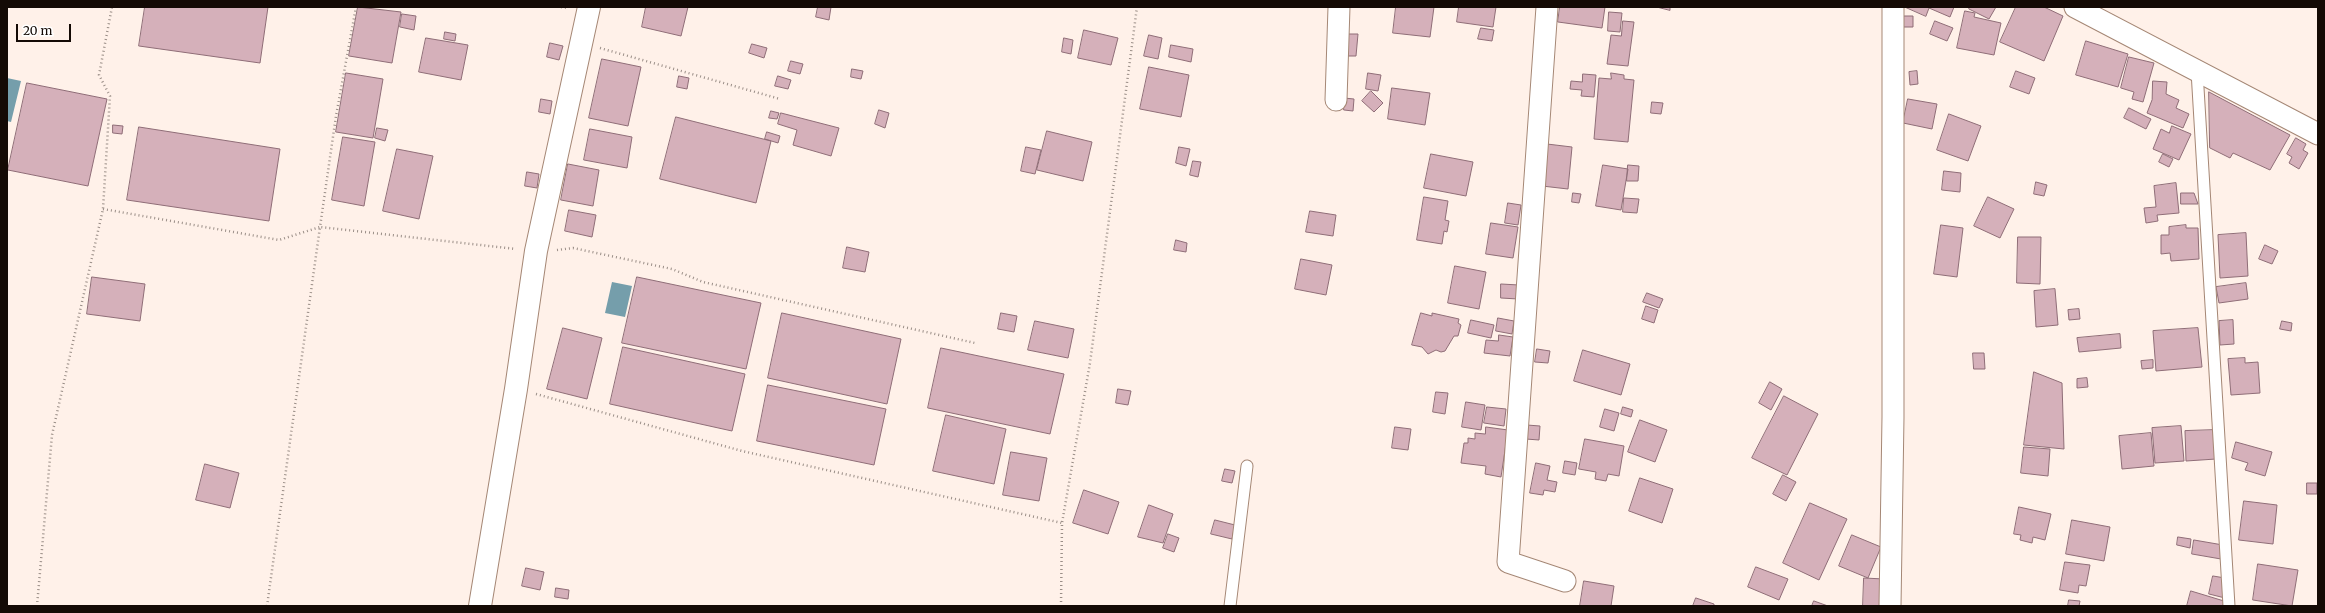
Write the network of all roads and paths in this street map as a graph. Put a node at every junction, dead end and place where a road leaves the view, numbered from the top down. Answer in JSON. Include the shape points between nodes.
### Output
{"nodes":[{"id":1,"x":112,"y":7,"type":"edge"},
{"id":2,"x":356,"y":7,"type":"edge"},
{"id":3,"x":589,"y":7,"type":"edge"},
{"id":4,"x":1137,"y":7,"type":"edge"},
{"id":5,"x":1339,"y":7,"type":"edge"},
{"id":6,"x":1548,"y":7,"type":"edge"},
{"id":7,"x":1893,"y":7,"type":"edge"},
{"id":8,"x":2075,"y":7,"type":"edge"},
{"id":9,"x":582,"y":43,"type":"junction"},
{"id":10,"x":2197,"y":71,"type":"junction"},
{"id":11,"x":780,"y":99,"type":"dead end"},
{"id":12,"x":1336,"y":100,"type":"dead end"},
{"id":13,"x":2318,"y":134,"type":"edge"},
{"id":14,"x":103,"y":209,"type":"junction"},
{"id":15,"x":320,"y":228,"type":"junction"},
{"id":16,"x":536,"y":251,"type":"junction"},
{"id":17,"x":975,"y":343,"type":"dead end"},
{"id":18,"x":516,"y":389,"type":"junction"},
{"id":19,"x":1247,"y":466,"type":"dead end"},
{"id":20,"x":1062,"y":523,"type":"junction"},
{"id":21,"x":1565,"y":581,"type":"dead end"},
{"id":22,"x":37,"y":606,"type":"edge"},
{"id":23,"x":267,"y":606,"type":"edge"},
{"id":24,"x":480,"y":606,"type":"edge"},
{"id":25,"x":1061,"y":606,"type":"edge"},
{"id":26,"x":1230,"y":606,"type":"edge"},
{"id":27,"x":1890,"y":606,"type":"edge"},
{"id":28,"x":2229,"y":606,"type":"edge"}],
"edges":[{"from":1,"to":14,"type":"path","via":[[99,75],[110,96]]},
{"from":2,"to":15,"type":"path","via":[[336,116]]},
{"from":3,"to":9,"type":"street"},
{"from":4,"to":20,"type":"path","via":[[1090,363]]},
{"from":5,"to":12,"type":"street"},
{"from":6,"to":21,"type":"street","via":[[1508,562]]},
{"from":7,"to":27,"type":"street","via":[[1893,417]]},
{"from":8,"to":10,"type":"street"},
{"from":9,"to":11,"type":"path"},
{"from":9,"to":16,"type":"street"},
{"from":10,"to":13,"type":"street"},
{"from":10,"to":28,"type":"lane"},
{"from":14,"to":15,"type":"path","via":[[279,240]]},
{"from":14,"to":22,"type":"path","via":[[52,435]]},
{"from":15,"to":16,"type":"path"},
{"from":15,"to":23,"type":"path"},
{"from":16,"to":17,"type":"path","via":[[573,248],[672,269],[703,282]]},
{"from":16,"to":18,"type":"street"},
{"from":18,"to":20,"type":"path","via":[[742,451]]},
{"from":18,"to":24,"type":"street"},
{"from":19,"to":26,"type":"lane"},
{"from":20,"to":25,"type":"path"}]}
